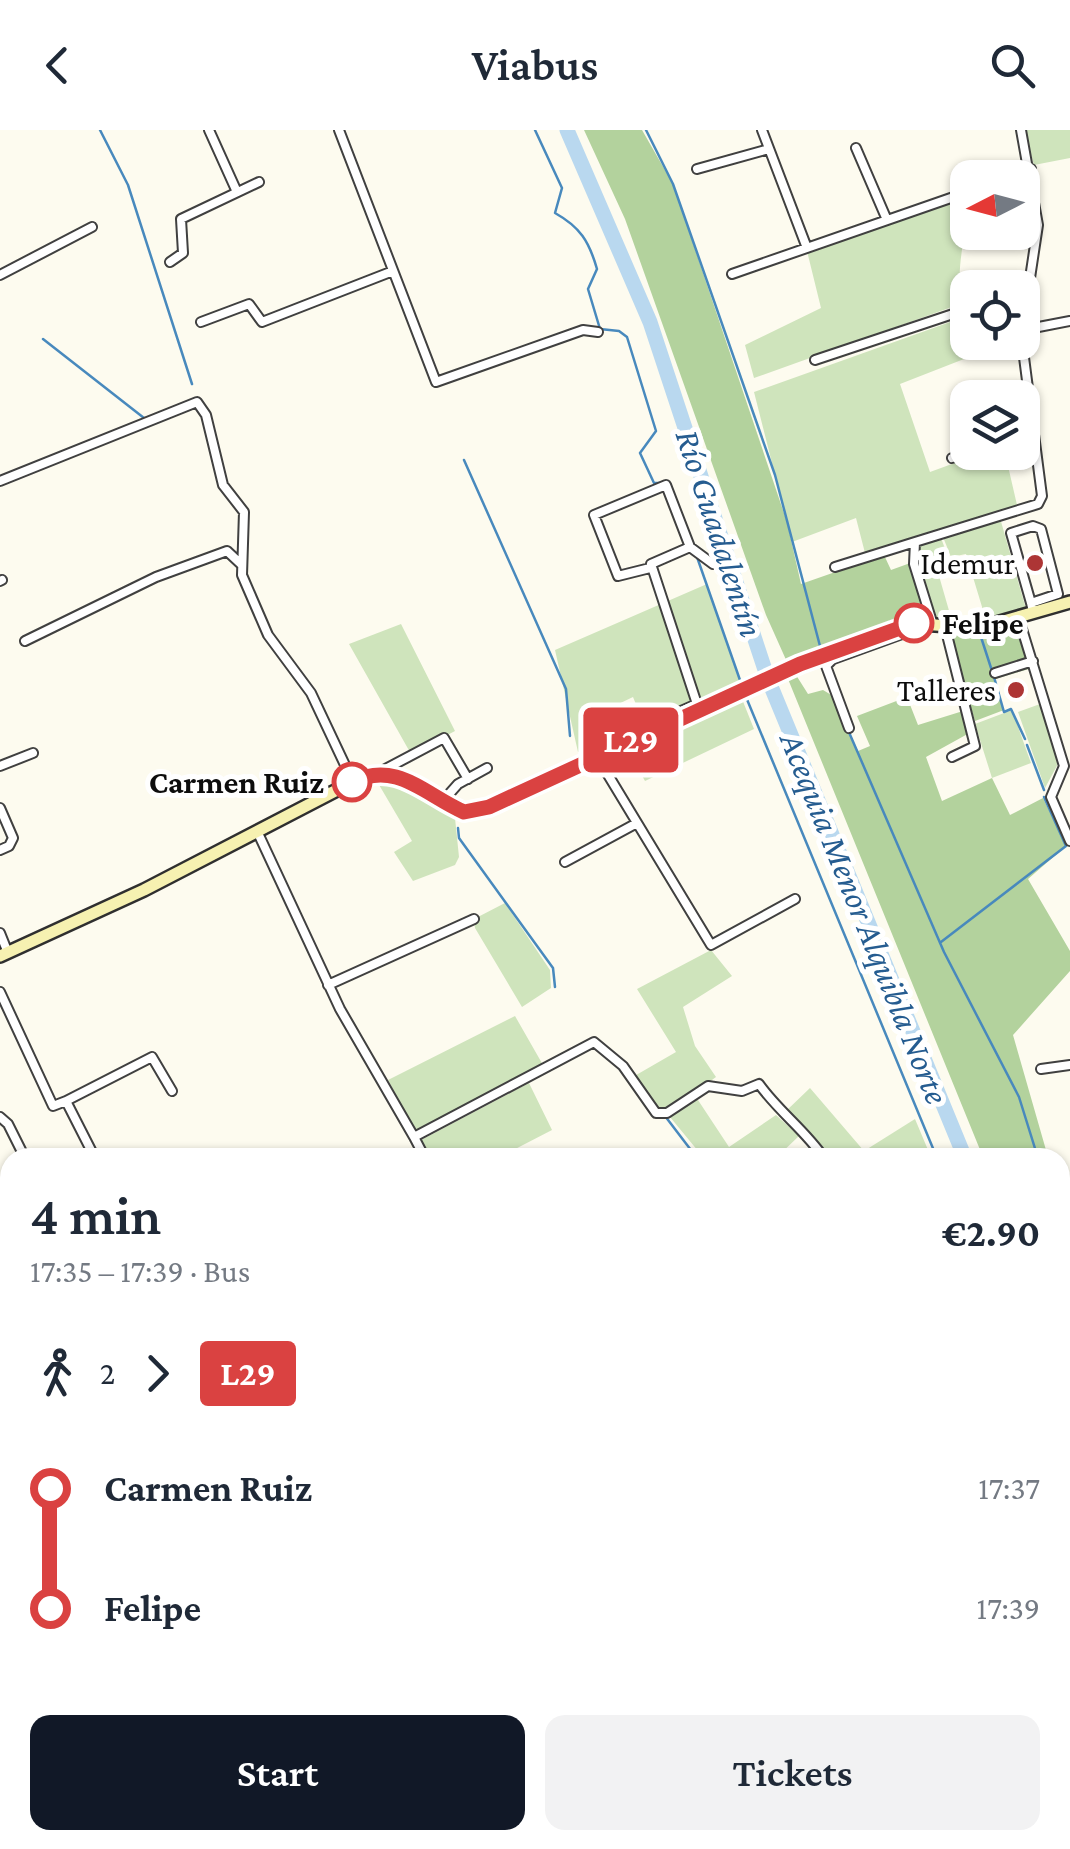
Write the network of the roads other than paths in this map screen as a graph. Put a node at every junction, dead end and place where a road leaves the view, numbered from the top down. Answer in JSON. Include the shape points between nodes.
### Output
{"nodes":[{"id":1,"x":208,"y":130,"type":"edge"},
{"id":2,"x":338,"y":130,"type":"edge"},
{"id":3,"x":762,"y":130,"type":"edge"},
{"id":4,"x":1021,"y":130,"type":"edge"},
{"id":5,"x":769,"y":148,"type":"junction"},
{"id":6,"x":856,"y":148,"type":"dead end"},
{"id":7,"x":1029,"y":160,"type":"edge"},
{"id":8,"x":697,"y":170,"type":"dead end"},
{"id":9,"x":259,"y":182,"type":"dead end"},
{"id":10,"x":237,"y":192,"type":"junction"},
{"id":11,"x":950,"y":198,"type":"edge"},
{"id":12,"x":886,"y":220,"type":"junction"},
{"id":13,"x":92,"y":227,"type":"dead end"},
{"id":14,"x":807,"y":248,"type":"junction"},
{"id":15,"x":170,"y":262,"type":"dead end"},
{"id":16,"x":393,"y":271,"type":"junction"},
{"id":17,"x":732,"y":274,"type":"dead end"},
{"id":18,"x":0,"y":276,"type":"edge"},
{"id":19,"x":950,"y":315,"type":"edge"},
{"id":20,"x":1070,"y":321,"type":"edge"},
{"id":21,"x":202,"y":322,"type":"dead end"},
{"id":22,"x":1040,"y":327,"type":"edge"},
{"id":23,"x":598,"y":332,"type":"dead end"},
{"id":24,"x":815,"y":360,"type":"dead end"},
{"id":25,"x":1039,"y":470,"type":"edge"},
{"id":26,"x":0,"y":481,"type":"edge"},
{"id":27,"x":915,"y":542,"type":"junction"},
{"id":28,"x":690,"y":547,"type":"junction"},
{"id":29,"x":713,"y":564,"type":"dead end"},
{"id":30,"x":242,"y":565,"type":"junction"},
{"id":31,"x":836,"y":567,"type":"dead end"},
{"id":32,"x":650,"y":568,"type":"junction"},
{"id":33,"x":1070,"y":602,"type":"edge"},
{"id":34,"x":1032,"y":608,"type":"junction"},
{"id":35,"x":1018,"y":616,"type":"junction"},
{"id":36,"x":914,"y":623,"type":"junction"},
{"id":37,"x":939,"y":626,"type":"junction"},
{"id":38,"x":25,"y":641,"type":"dead end"},
{"id":39,"x":1032,"y":660,"type":"junction"},
{"id":40,"x":995,"y":673,"type":"dead end"},
{"id":41,"x":849,"y":728,"type":"dead end"},
{"id":42,"x":647,"y":734,"type":"junction"},
{"id":43,"x":1070,"y":738,"type":"edge"},
{"id":44,"x":1058,"y":742,"type":"junction"},
{"id":45,"x":33,"y":753,"type":"dead end"},
{"id":46,"x":596,"y":755,"type":"junction"},
{"id":47,"x":952,"y":757,"type":"dead end"},
{"id":48,"x":0,"y":766,"type":"edge"},
{"id":49,"x":487,"y":768,"type":"dead end"},
{"id":50,"x":376,"y":774,"type":"junction"},
{"id":51,"x":1070,"y":775,"type":"edge"},
{"id":52,"x":468,"y":779,"type":"junction"},
{"id":53,"x":1058,"y":779,"type":"junction"},
{"id":54,"x":352,"y":782,"type":"junction"},
{"id":55,"x":442,"y":802,"type":"junction"},
{"id":56,"x":0,"y":808,"type":"edge"},
{"id":57,"x":637,"y":823,"type":"junction"},
{"id":58,"x":257,"y":830,"type":"junction"},
{"id":59,"x":1070,"y":841,"type":"edge"},
{"id":60,"x":0,"y":850,"type":"edge"},
{"id":61,"x":564,"y":862,"type":"dead end"},
{"id":62,"x":795,"y":900,"type":"dead end"},
{"id":63,"x":474,"y":918,"type":"dead end"},
{"id":64,"x":0,"y":933,"type":"edge"},
{"id":65,"x":4,"y":954,"type":"edge"},
{"id":66,"x":328,"y":984,"type":"junction"},
{"id":67,"x":0,"y":992,"type":"edge"},
{"id":68,"x":1070,"y":1065,"type":"edge"},
{"id":69,"x":1041,"y":1069,"type":"dead end"},
{"id":70,"x":172,"y":1091,"type":"dead end"},
{"id":71,"x":66,"y":1101,"type":"junction"},
{"id":72,"x":0,"y":1117,"type":"edge"},
{"id":73,"x":414,"y":1137,"type":"junction"},
{"id":74,"x":20,"y":1148,"type":"edge"},
{"id":75,"x":89,"y":1148,"type":"edge"},
{"id":76,"x":420,"y":1148,"type":"edge"},
{"id":77,"x":817,"y":1148,"type":"edge"}],
"edges":[{"from":1,"to":10,"type":"street"},
{"from":2,"to":16,"type":"street"},
{"from":3,"to":5,"type":"street"},
{"from":4,"to":7,"type":"street"},
{"from":5,"to":8,"type":"street"},
{"from":5,"to":14,"type":"street"},
{"from":6,"to":12,"type":"street"},
{"from":9,"to":10,"type":"street"},
{"from":10,"to":15,"type":"street","via":[[181,219],[184,253]]},
{"from":11,"to":12,"type":"street"},
{"from":12,"to":14,"type":"street"},
{"from":13,"to":18,"type":"street"},
{"from":14,"to":17,"type":"street"},
{"from":16,"to":21,"type":"street","via":[[262,322],[249,304]]},
{"from":16,"to":23,"type":"street","via":[[436,382],[583,330]]},
{"from":19,"to":24,"type":"street"},
{"from":20,"to":22,"type":"street"},
{"from":25,"to":27,"type":"street","via":[[1038,504]]},
{"from":26,"to":30,"type":"street","via":[[198,402],[223,485],[244,512]]},
{"from":27,"to":31,"type":"street"},
{"from":27,"to":37,"type":"street","via":[[914,564]]},
{"from":28,"to":29,"type":"street"},
{"from":28,"to":32,"type":"street"},
{"from":28,"to":32,"type":"street","via":[[666,484],[594,515],[618,576]]},
{"from":30,"to":38,"type":"street","via":[[227,551]]},
{"from":30,"to":54,"type":"street","via":[[268,635],[311,693]]},
{"from":32,"to":42,"type":"street","via":[[697,704],[646,727]]},
{"from":33,"to":34,"type":"main road"},
{"from":34,"to":34,"type":"street","via":[[1012,533],[1033,526],[1041,529],[1058,594]]},
{"from":34,"to":35,"type":"main road"},
{"from":35,"to":37,"type":"main road","via":[[978,628]]},
{"from":35,"to":39,"type":"street"},
{"from":36,"to":37,"type":"main road"},
{"from":36,"to":41,"type":"street","via":[[910,632],[826,666]]},
{"from":36,"to":42,"type":"main road","via":[[800,664]]},
{"from":37,"to":47,"type":"street","via":[[975,746]]},
{"from":39,"to":40,"type":"street"},
{"from":39,"to":44,"type":"street"},
{"from":42,"to":46,"type":"main road"},
{"from":43,"to":44,"type":"street"},
{"from":44,"to":53,"type":"street","via":[[1064,766]]},
{"from":45,"to":48,"type":"street"},
{"from":46,"to":55,"type":"main road","via":[[489,807],[464,812]]},
{"from":46,"to":57,"type":"street"},
{"from":49,"to":52,"type":"street"},
{"from":50,"to":52,"type":"street","via":[[444,738]]},
{"from":50,"to":54,"type":"main road"},
{"from":50,"to":55,"type":"main road","via":[[400,776]]},
{"from":51,"to":53,"type":"street"},
{"from":52,"to":55,"type":"street"},
{"from":53,"to":59,"type":"street","via":[[1051,797]]},
{"from":54,"to":58,"type":"main road"},
{"from":56,"to":60,"type":"street","via":[[13,838]]},
{"from":57,"to":61,"type":"street"},
{"from":57,"to":62,"type":"street","via":[[711,945]]},
{"from":58,"to":65,"type":"main road"},
{"from":58,"to":66,"type":"street"},
{"from":63,"to":66,"type":"street"},
{"from":64,"to":65,"type":"street"},
{"from":66,"to":73,"type":"street"},
{"from":67,"to":71,"type":"street","via":[[53,1106]]},
{"from":68,"to":69,"type":"street"},
{"from":70,"to":71,"type":"street","via":[[152,1057]]},
{"from":71,"to":75,"type":"street"},
{"from":72,"to":74,"type":"street"},
{"from":73,"to":76,"type":"street"},
{"from":73,"to":77,"type":"street","via":[[594,1042],[622,1066],[656,1112],[668,1112],[708,1086],[742,1091],[759,1084]]}]}
